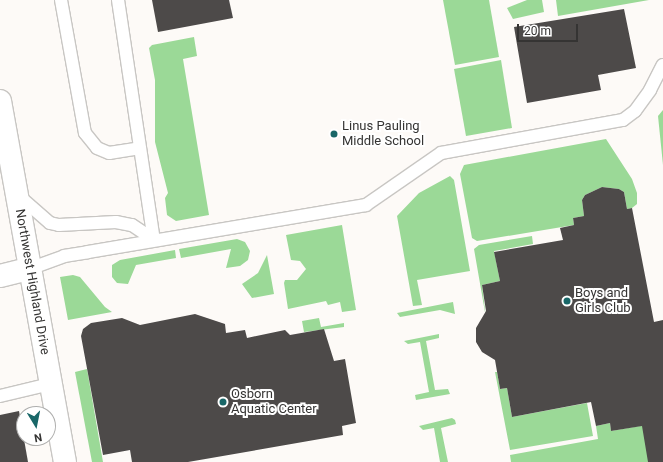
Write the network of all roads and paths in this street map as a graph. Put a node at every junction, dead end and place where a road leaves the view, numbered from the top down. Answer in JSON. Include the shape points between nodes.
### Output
{"nodes":[{"id":1,"x":61,"y":0,"type":"edge"},
{"id":2,"x":118,"y":0,"type":"edge"},
{"id":3,"x":663,"y":65,"type":"edge"},
{"id":4,"x":0,"y":102,"type":"edge"},
{"id":5,"x":139,"y":148,"type":"junction"},
{"id":6,"x":16,"y":194,"type":"junction"},
{"id":7,"x":154,"y":240,"type":"junction"},
{"id":8,"x":29,"y":269,"type":"junction"},
{"id":9,"x":0,"y":276,"type":"edge"},
{"id":10,"x":50,"y":384,"type":"junction"},
{"id":11,"x":0,"y":396,"type":"edge"},
{"id":12,"x":65,"y":462,"type":"edge"}],
"edges":[{"from":1,"to":5,"type":"lane","via":[[85,133],[96,148],[109,153]]},
{"from":2,"to":5,"type":"lane","via":[[131,77]]},
{"from":3,"to":7,"type":"lane","via":[[636,111],[623,120],[441,152],[366,205]]},
{"from":4,"to":6,"type":"street","name":"Northwest Highland Drive"},
{"from":5,"to":7,"type":"lane"},
{"from":6,"to":7,"type":"lane","via":[[50,223],[59,225],[116,222],[132,225]]},
{"from":6,"to":8,"type":"street","name":"Northwest Highland Drive"},
{"from":7,"to":8,"type":"lane","via":[[64,256]]},
{"from":8,"to":9,"type":"street"},
{"from":8,"to":10,"type":"street","name":"Northwest Highland Drive"},
{"from":10,"to":11,"type":"lane"},
{"from":10,"to":12,"type":"street","name":"Northwest Highland Drive"}]}
